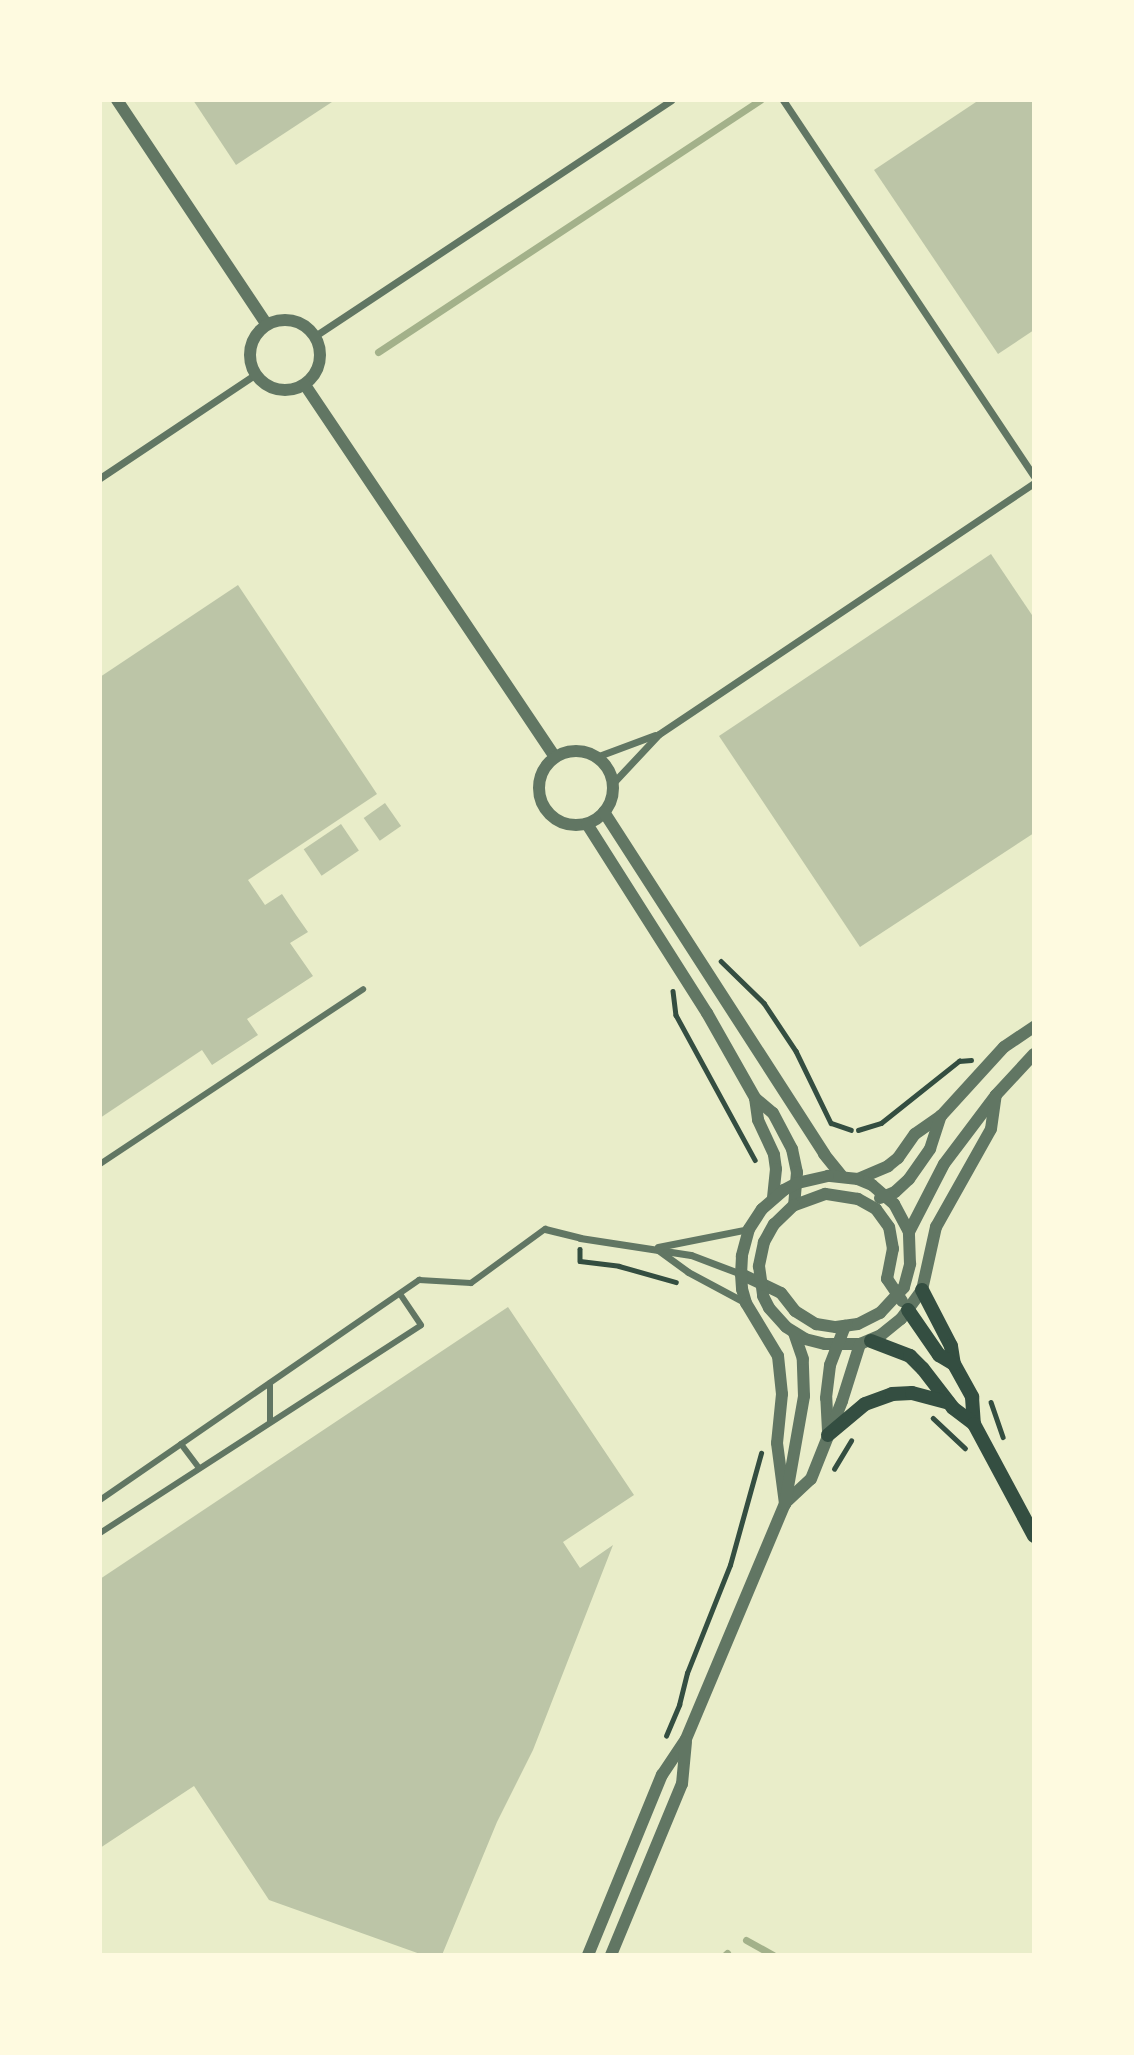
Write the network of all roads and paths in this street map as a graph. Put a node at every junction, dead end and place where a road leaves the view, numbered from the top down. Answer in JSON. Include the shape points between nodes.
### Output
{"nodes":[{"id":1,"x":117,"y":100,"type":"edge"},
{"id":2,"x":671,"y":100,"type":"edge"},
{"id":3,"x":783,"y":100,"type":"edge"},
{"id":4,"x":267,"y":326,"type":"junction"},
{"id":5,"x":315,"y":336,"type":"junction"},
{"id":6,"x":256,"y":374,"type":"junction"},
{"id":7,"x":305,"y":385,"type":"junction"},
{"id":8,"x":1034,"y":476,"type":"edge"},
{"id":9,"x":100,"y":478,"type":"edge"},
{"id":10,"x":1034,"y":483,"type":"edge"},
{"id":11,"x":659,"y":734,"type":"junction"},
{"id":12,"x":555,"y":757,"type":"junction"},
{"id":13,"x":596,"y":757,"type":"junction"},
{"id":14,"x":613,"y":783,"type":"junction"},
{"id":15,"x":604,"y":813,"type":"junction"},
{"id":16,"x":587,"y":824,"type":"junction"},
{"id":17,"x":712,"y":954,"type":"dead end"},
{"id":18,"x":672,"y":983,"type":"dead end"},
{"id":19,"x":363,"y":989,"type":"dead end"},
{"id":20,"x":1034,"y":1027,"type":"edge"},
{"id":21,"x":1034,"y":1054,"type":"edge"},
{"id":22,"x":993,"y":1058,"type":"junction"},
{"id":23,"x":996,"y":1095,"type":"junction"},
{"id":24,"x":755,"y":1098,"type":"junction"},
{"id":25,"x":941,"y":1116,"type":"junction"},
{"id":26,"x":851,"y":1130,"type":"dead end"},
{"id":27,"x":858,"y":1130,"type":"dead end"},
{"id":28,"x":755,"y":1160,"type":"dead end"},
{"id":29,"x":100,"y":1164,"type":"edge"},
{"id":30,"x":842,"y":1176,"type":"junction"},
{"id":31,"x":858,"y":1179,"type":"junction"},
{"id":32,"x":797,"y":1183,"type":"junction"},
{"id":33,"x":886,"y":1195,"type":"junction"},
{"id":34,"x":773,"y":1198,"type":"junction"},
{"id":35,"x":867,"y":1203,"type":"junction"},
{"id":36,"x":794,"y":1205,"type":"junction"},
{"id":37,"x":749,"y":1228,"type":"junction"},
{"id":38,"x":545,"y":1229,"type":"joint"},
{"id":39,"x":909,"y":1231,"type":"junction"},
{"id":40,"x":580,"y":1238,"type":"junction"},
{"id":41,"x":654,"y":1248,"type":"junction"},
{"id":42,"x":741,"y":1274,"type":"junction"},
{"id":43,"x":761,"y":1285,"type":"junction"},
{"id":44,"x":687,"y":1286,"type":"dead end"},
{"id":45,"x":922,"y":1290,"type":"junction"},
{"id":46,"x":400,"y":1294,"type":"junction"},
{"id":47,"x":898,"y":1296,"type":"junction"},
{"id":48,"x":746,"y":1303,"type":"junction"},
{"id":49,"x":908,"y":1310,"type":"junction"},
{"id":50,"x":845,"y":1326,"type":"junction"},
{"id":51,"x":794,"y":1333,"type":"junction"},
{"id":52,"x":865,"y":1342,"type":"junction"},
{"id":53,"x":836,"y":1345,"type":"junction"},
{"id":54,"x":954,"y":1364,"type":"junction"},
{"id":55,"x":270,"y":1383,"type":"junction"},
{"id":56,"x":948,"y":1403,"type":"junction"},
{"id":57,"x":925,"y":1414,"type":"dead end"},
{"id":58,"x":270,"y":1422,"type":"junction"},
{"id":59,"x":974,"y":1424,"type":"junction"},
{"id":60,"x":855,"y":1432,"type":"dead end"},
{"id":61,"x":828,"y":1436,"type":"junction"},
{"id":62,"x":181,"y":1444,"type":"junction"},
{"id":63,"x":762,"y":1444,"type":"dead end"},
{"id":64,"x":996,"y":1464,"type":"junction"},
{"id":65,"x":199,"y":1468,"type":"junction"},
{"id":66,"x":811,"y":1479,"type":"junction"},
{"id":67,"x":100,"y":1500,"type":"edge"},
{"id":68,"x":785,"y":1504,"type":"junction"},
{"id":69,"x":100,"y":1533,"type":"edge"},
{"id":70,"x":1034,"y":1536,"type":"edge"},
{"id":71,"x":686,"y":1740,"type":"junction"},
{"id":72,"x":663,"y":1743,"type":"dead end"},
{"id":73,"x":588,"y":1955,"type":"edge"},
{"id":74,"x":611,"y":1955,"type":"edge"}],
"edges":[{"from":1,"to":4,"type":"street"},
{"from":2,"to":5,"type":"street"},
{"from":3,"to":8,"type":"street"},
{"from":4,"to":5,"type":"street","via":[[293,320]]},
{"from":4,"to":6,"type":"street","via":[[259,331],[251,348]]},
{"from":5,"to":7,"type":"street","via":[[320,362]]},
{"from":6,"to":7,"type":"street","via":[[278,390]]},
{"from":6,"to":9,"type":"street"},
{"from":7,"to":12,"type":"street"},
{"from":10,"to":11,"type":"street"},
{"from":11,"to":13,"type":"street"},
{"from":11,"to":14,"type":"street"},
{"from":12,"to":13,"type":"street","via":[[576,751]]},
{"from":12,"to":16,"type":"street","via":[[540,783],[542,804],[556,819]]},
{"from":13,"to":14,"type":"street"},
{"from":14,"to":15,"type":"street"},
{"from":15,"to":16,"type":"street"},
{"from":15,"to":30,"type":"street"},
{"from":16,"to":24,"type":"street","via":[[707,1013]]},
{"from":17,"to":26,"type":"path","via":[[764,1003],[796,1051],[831,1124]]},
{"from":18,"to":28,"type":"path","via":[[677,1015]]},
{"from":19,"to":29,"type":"street"},
{"from":20,"to":22,"type":"street"},
{"from":21,"to":23,"type":"street"},
{"from":22,"to":25,"type":"street"},
{"from":22,"to":27,"type":"path","via":[[959,1061],[881,1123]]},
{"from":23,"to":39,"type":"street","via":[[944,1164]]},
{"from":23,"to":45,"type":"street","via":[[991,1129],[936,1227]]},
{"from":24,"to":32,"type":"street","via":[[773,1113],[792,1149]]},
{"from":24,"to":34,"type":"street","via":[[758,1120],[775,1162]]},
{"from":25,"to":31,"type":"street","via":[[915,1134],[888,1166]]},
{"from":25,"to":33,"type":"street","via":[[930,1149],[909,1179]]},
{"from":30,"to":31,"type":"street"},
{"from":30,"to":32,"type":"street"},
{"from":31,"to":33,"type":"street"},
{"from":32,"to":34,"type":"street"},
{"from":32,"to":36,"type":"street"},
{"from":33,"to":35,"type":"street"},
{"from":33,"to":39,"type":"street"},
{"from":34,"to":37,"type":"street"},
{"from":35,"to":36,"type":"street","via":[[837,1194],[814,1196]]},
{"from":35,"to":47,"type":"street","via":[[889,1227],[893,1249],[887,1279]]},
{"from":36,"to":43,"type":"street","via":[[774,1224],[764,1242]]},
{"from":37,"to":41,"type":"street"},
{"from":37,"to":42,"type":"street"},
{"from":38,"to":40,"type":"street"},
{"from":38,"to":46,"type":"street","via":[[471,1283],[419,1280]]},
{"from":39,"to":47,"type":"street","via":[[910,1264]]},
{"from":40,"to":41,"type":"street"},
{"from":40,"to":44,"type":"path","via":[[580,1261],[649,1273]]},
{"from":41,"to":42,"type":"street","via":[[691,1255]]},
{"from":41,"to":48,"type":"street"},
{"from":42,"to":43,"type":"street"},
{"from":42,"to":48,"type":"street"},
{"from":43,"to":50,"type":"street","via":[[781,1293],[805,1319]]},
{"from":43,"to":51,"type":"street","via":[[769,1308]]},
{"from":45,"to":49,"type":"street"},
{"from":45,"to":54,"type":"main road","via":[[951,1346]]},
{"from":46,"to":55,"type":"street"},
{"from":46,"to":58,"type":"street","via":[[421,1325]]},
{"from":47,"to":49,"type":"street"},
{"from":47,"to":50,"type":"street","via":[[870,1320]]},
{"from":48,"to":68,"type":"street","via":[[778,1356],[782,1394],[777,1443]]},
{"from":49,"to":52,"type":"street","via":[[892,1327]]},
{"from":49,"to":54,"type":"main road","via":[[939,1355]]},
{"from":50,"to":53,"type":"street"},
{"from":51,"to":53,"type":"street"},
{"from":51,"to":68,"type":"street","via":[[803,1360],[804,1396]]},
{"from":52,"to":53,"type":"street"},
{"from":52,"to":56,"type":"main road","via":[[910,1356]]},
{"from":52,"to":61,"type":"street"},
{"from":53,"to":61,"type":"street","via":[[826,1398]]},
{"from":54,"to":59,"type":"main road","via":[[972,1397]]},
{"from":55,"to":58,"type":"street"},
{"from":55,"to":62,"type":"street"},
{"from":56,"to":59,"type":"main road"},
{"from":56,"to":61,"type":"main road","via":[[912,1393],[892,1394],[865,1404]]},
{"from":57,"to":64,"type":"path","via":[[966,1448]]},
{"from":58,"to":65,"type":"street"},
{"from":59,"to":64,"type":"main road"},
{"from":60,"to":66,"type":"path","via":[[837,1467]]},
{"from":61,"to":66,"type":"street"},
{"from":62,"to":65,"type":"street"},
{"from":62,"to":67,"type":"street"},
{"from":63,"to":72,"type":"path","via":[[730,1565]]},
{"from":64,"to":70,"type":"main road"},
{"from":65,"to":69,"type":"street"},
{"from":66,"to":68,"type":"street"},
{"from":68,"to":71,"type":"street"},
{"from":71,"to":73,"type":"street","via":[[662,1775]]},
{"from":71,"to":74,"type":"street","via":[[682,1784]]}]}
